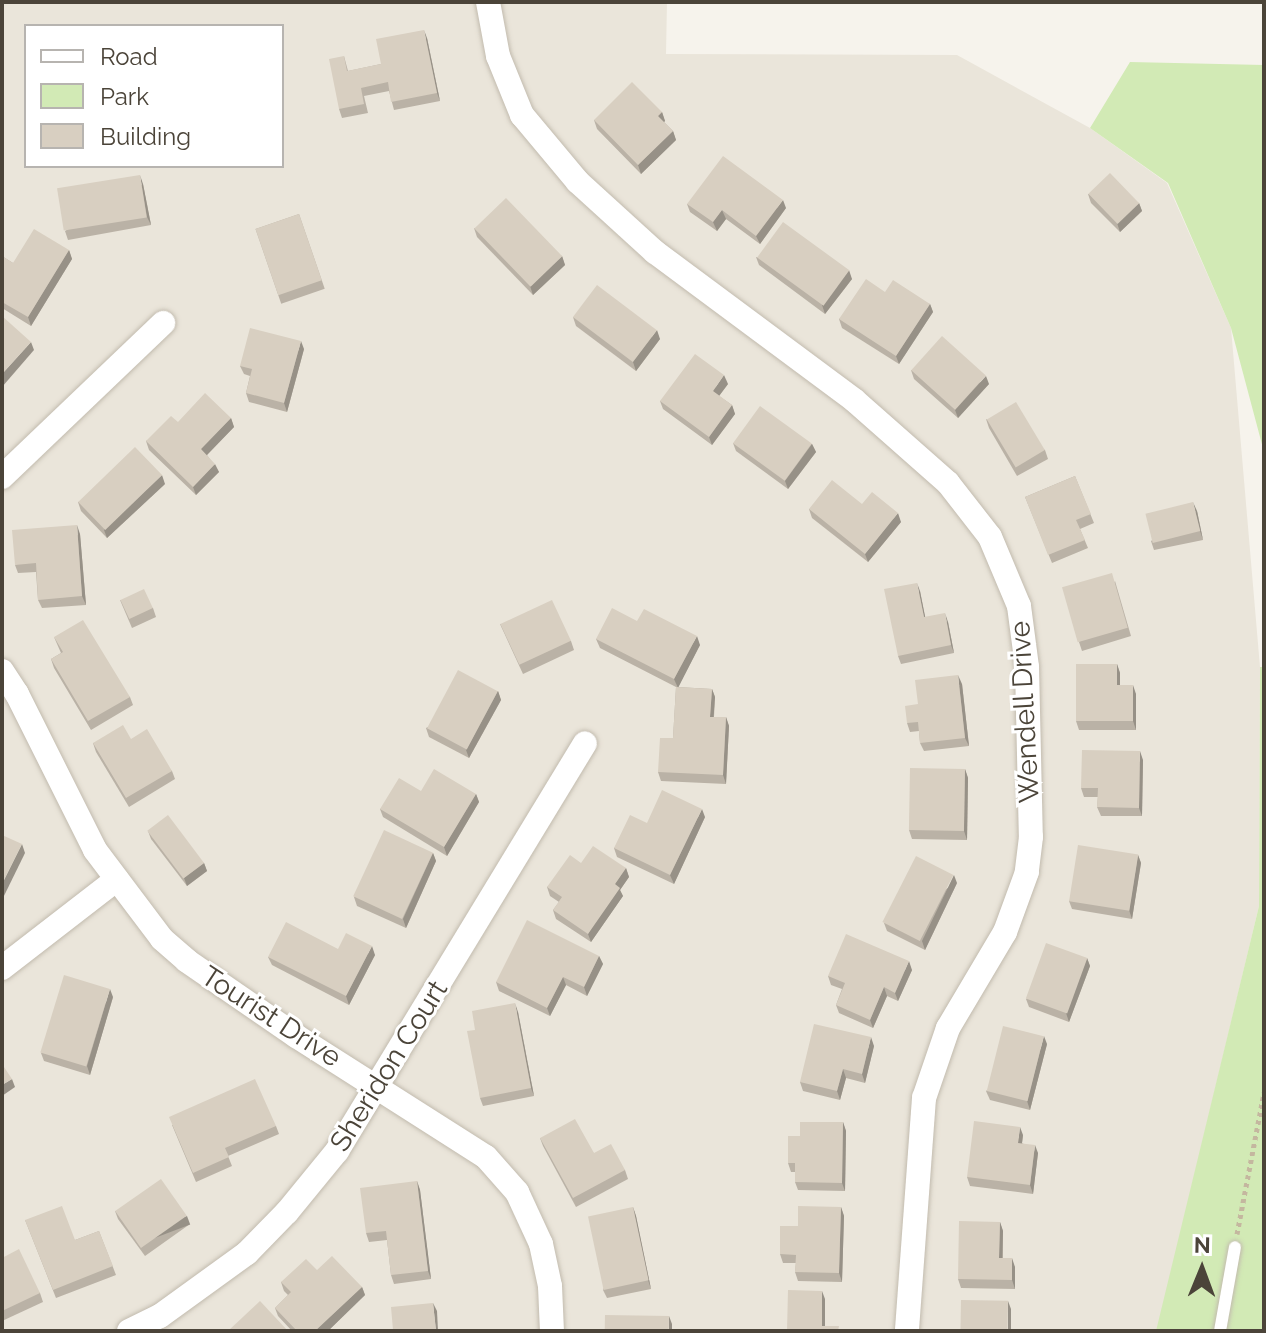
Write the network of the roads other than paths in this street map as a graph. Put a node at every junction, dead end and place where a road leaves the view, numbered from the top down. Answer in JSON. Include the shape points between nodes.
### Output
{"nodes":[{"id":1,"x":488,"y":2,"type":"edge"},
{"id":2,"x":163,"y":323,"type":"dead end"},
{"id":3,"x":2,"y":477,"type":"edge"},
{"id":4,"x":2,"y":671,"type":"edge"},
{"id":5,"x":585,"y":743,"type":"dead end"},
{"id":6,"x":117,"y":879,"type":"junction"},
{"id":7,"x":2,"y":968,"type":"edge"},
{"id":8,"x":378,"y":1087,"type":"junction"},
{"id":9,"x":1235,"y":1247,"type":"road end"},
{"id":10,"x":129,"y":1331,"type":"edge"},
{"id":11,"x":552,"y":1331,"type":"edge"},
{"id":12,"x":907,"y":1331,"type":"edge"},
{"id":13,"x":1220,"y":1331,"type":"edge"}],
"edges":[{"from":1,"to":12,"type":"street","name":"Wendell Drive","via":[[498,56],[522,115],[578,182],[655,252],[854,400],[948,483],[990,537],[1019,606],[1027,667],[1027,872],[1005,932],[948,1028],[924,1098]]},
{"from":2,"to":3,"type":"street"},
{"from":4,"to":6,"type":"street","name":"Tourist Drive","via":[[95,850]]},
{"from":5,"to":8,"type":"street","name":"Sheridon Court"},
{"from":6,"to":7,"type":"street"},
{"from":6,"to":8,"type":"street","name":"Tourist Drive","via":[[162,939],[187,961]]},
{"from":8,"to":10,"type":"street","name":"Sheridon Court","via":[[337,1151],[247,1253],[160,1316]]},
{"from":8,"to":11,"type":"street","name":"Tourist Drive","via":[[486,1157],[517,1192],[541,1244]]},
{"from":9,"to":13,"type":"lane"}]}
